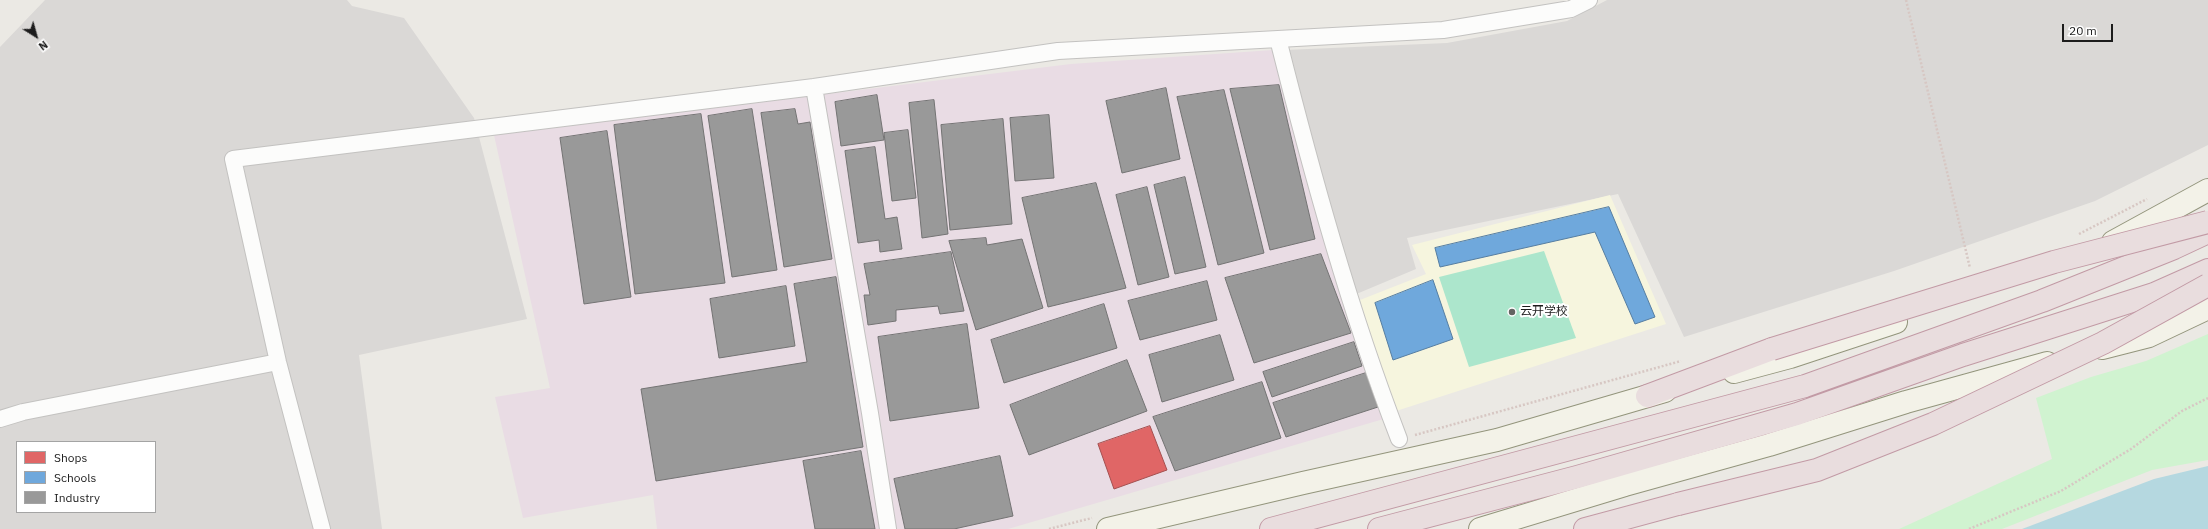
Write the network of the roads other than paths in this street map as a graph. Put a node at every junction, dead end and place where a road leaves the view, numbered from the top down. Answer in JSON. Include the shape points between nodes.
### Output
{"nodes":[{"id":1,"x":1589,"y":0,"type":"edge"},
{"id":2,"x":1278,"y":39,"type":"junction"},
{"id":3,"x":814,"y":87,"type":"junction"},
{"id":4,"x":2208,"y":190,"type":"edge"},
{"id":5,"x":2208,"y":222,"type":"edge"},
{"id":6,"x":2208,"y":232,"type":"edge"},
{"id":7,"x":2208,"y":270,"type":"edge"},
{"id":8,"x":2208,"y":285,"type":"edge"},
{"id":9,"x":2208,"y":308,"type":"edge"},
{"id":10,"x":278,"y":362,"type":"junction"},
{"id":11,"x":1647,"y":396,"type":"junction"},
{"id":12,"x":0,"y":419,"type":"edge"},
{"id":13,"x":1399,"y":439,"type":"road end"},
{"id":14,"x":1102,"y":523,"type":"edge"},
{"id":15,"x":322,"y":529,"type":"edge"},
{"id":16,"x":888,"y":529,"type":"edge"},
{"id":17,"x":1271,"y":529,"type":"edge"},
{"id":18,"x":1379,"y":529,"type":"edge"},
{"id":19,"x":1480,"y":529,"type":"edge"},
{"id":20,"x":1585,"y":529,"type":"edge"}],
"edges":[{"from":1,"to":2,"type":"street","via":[[1571,9],[1443,30]]},
{"from":2,"to":3,"type":"street","via":[[1058,51]]},
{"from":2,"to":13,"type":"street","via":[[1330,235]]},
{"from":3,"to":10,"type":"street","via":[[233,159]]},
{"from":3,"to":16,"type":"street"},
{"from":4,"to":11,"type":"main road","via":[[2118,240],[2070,261],[1790,357]]},
{"from":5,"to":11,"type":"highway","bridge":true,"via":[[2054,262],[1772,349]]},
{"from":6,"to":17,"type":"highway","via":[[2042,302],[1805,386]]},
{"from":7,"to":18,"type":"highway","via":[[2154,294],[1962,355],[1797,414],[1591,473]]},
{"from":8,"to":20,"type":"highway","bridge":true,"via":[[2103,343],[1933,424],[1817,470]]},
{"from":9,"to":19,"type":"main road","via":[[2149,336],[1906,402],[1769,445]]},
{"from":10,"to":12,"type":"street","via":[[22,412]]},
{"from":10,"to":15,"type":"street"},
{"from":11,"to":14,"type":"main road","via":[[1498,440],[1303,483]]}]}
